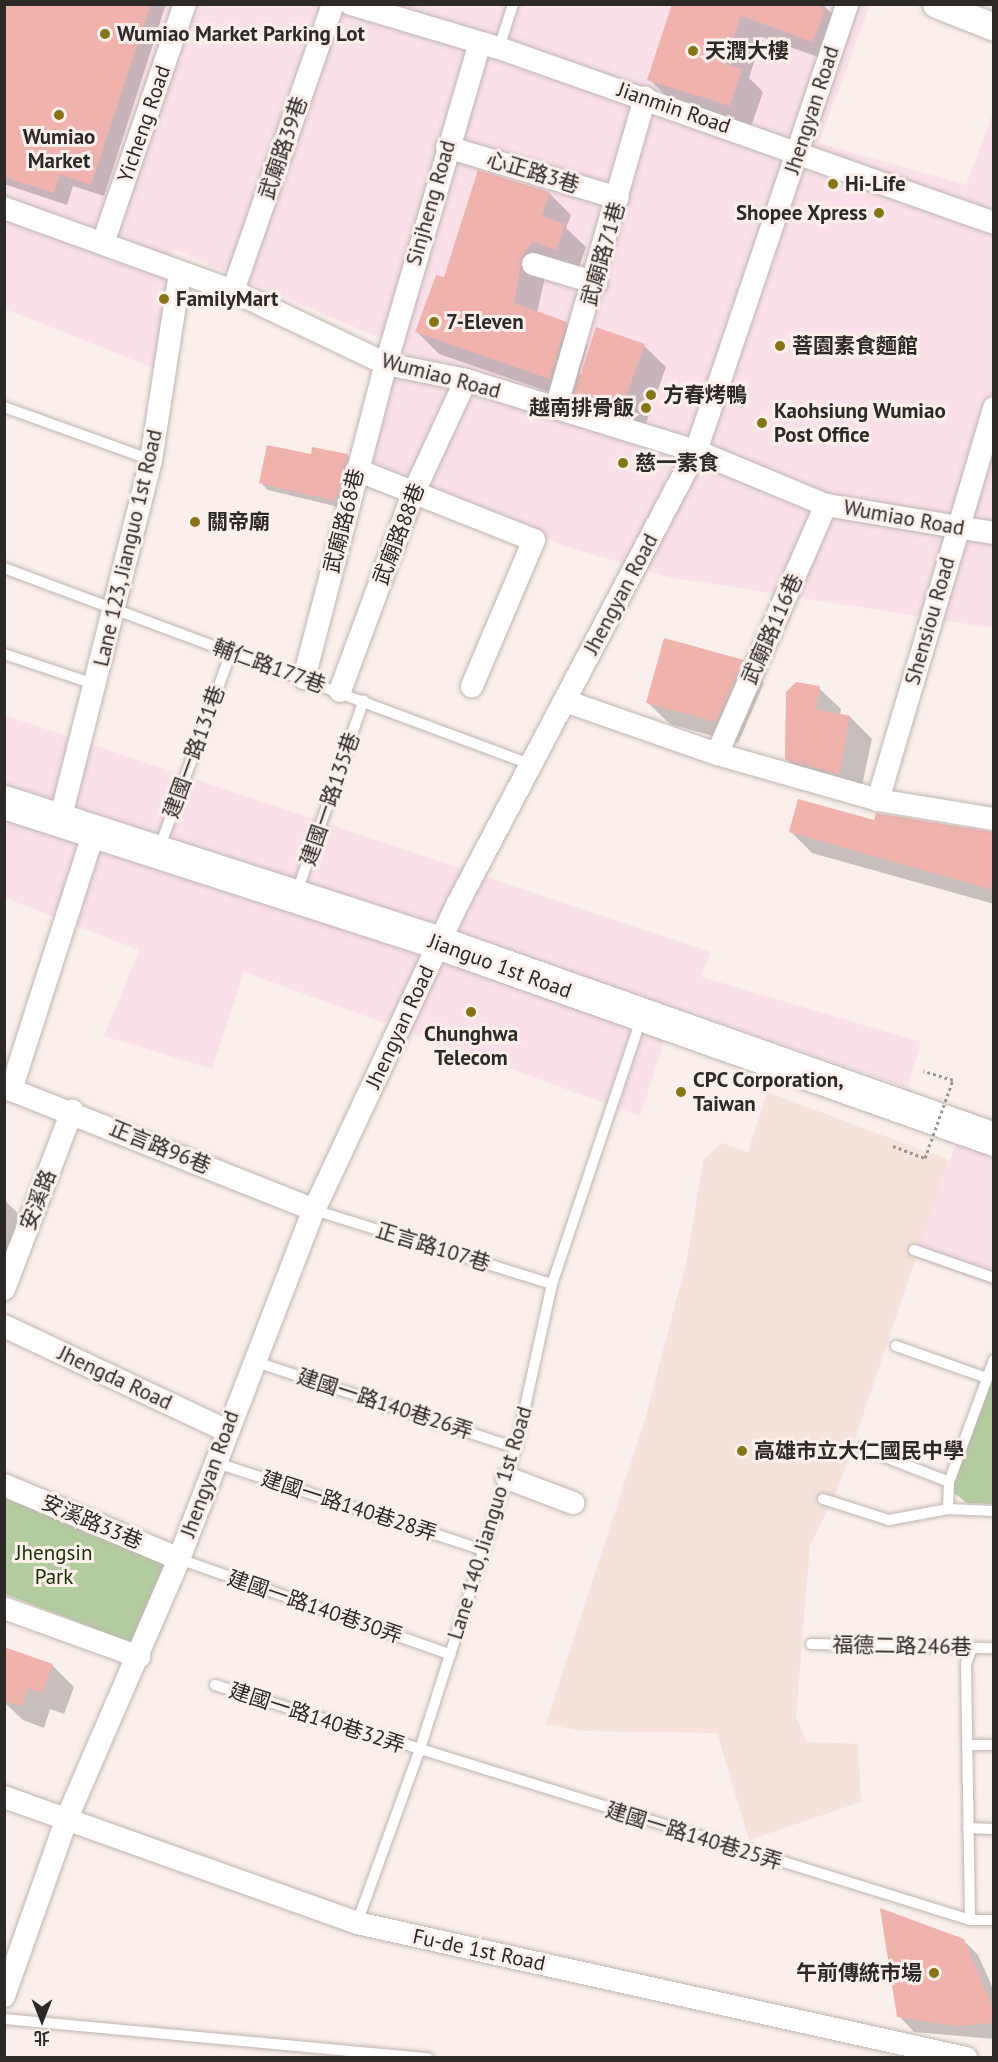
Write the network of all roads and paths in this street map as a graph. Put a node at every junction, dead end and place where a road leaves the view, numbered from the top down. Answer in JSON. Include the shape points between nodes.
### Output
{"nodes":[{"id":1,"x":185,"y":4,"type":"edge"},
{"id":2,"x":333,"y":4,"type":"edge"},
{"id":3,"x":351,"y":4,"type":"edge"},
{"id":4,"x":513,"y":4,"type":"edge"},
{"id":5,"x":847,"y":4,"type":"edge"},
{"id":6,"x":936,"y":4,"type":"edge"},
{"id":7,"x":993,"y":27,"type":"edge"},
{"id":8,"x":490,"y":45,"type":"junction"},
{"id":9,"x":645,"y":98,"type":"junction"},
{"id":10,"x":447,"y":147,"type":"junction"},
{"id":11,"x":798,"y":151,"type":"junction"},
{"id":12,"x":618,"y":198,"type":"junction"},
{"id":13,"x":4,"y":208,"type":"edge"},
{"id":14,"x":993,"y":223,"type":"edge"},
{"id":15,"x":103,"y":243,"type":"junction"},
{"id":16,"x":533,"y":264,"type":"dead end"},
{"id":17,"x":180,"y":272,"type":"junction"},
{"id":18,"x":596,"y":283,"type":"junction"},
{"id":19,"x":232,"y":291,"type":"junction"},
{"id":20,"x":386,"y":364,"type":"junction"},
{"id":21,"x":466,"y":380,"type":"junction"},
{"id":22,"x":4,"y":407,"type":"edge"},
{"id":23,"x":556,"y":408,"type":"junction"},
{"id":24,"x":993,"y":408,"type":"edge"},
{"id":25,"x":696,"y":451,"type":"junction"},
{"id":26,"x":151,"y":460,"type":"junction"},
{"id":27,"x":357,"y":470,"type":"junction"},
{"id":28,"x":413,"y":494,"type":"junction"},
{"id":29,"x":826,"y":505,"type":"junction"},
{"id":30,"x":957,"y":528,"type":"junction"},
{"id":31,"x":993,"y":533,"type":"edge"},
{"id":32,"x":4,"y":568,"type":"edge"},
{"id":33,"x":116,"y":612,"type":"junction"},
{"id":34,"x":231,"y":652,"type":"junction"},
{"id":35,"x":4,"y":654,"type":"edge"},
{"id":36,"x":304,"y":678,"type":"junction"},
{"id":37,"x":97,"y":685,"type":"junction"},
{"id":38,"x":472,"y":686,"type":"dead end"},
{"id":39,"x":340,"y":691,"type":"junction"},
{"id":40,"x":364,"y":700,"type":"junction"},
{"id":41,"x":565,"y":701,"type":"junction"},
{"id":42,"x":717,"y":754,"type":"junction"},
{"id":43,"x":532,"y":765,"type":"junction"},
{"id":44,"x":878,"y":800,"type":"junction"},
{"id":45,"x":4,"y":801,"type":"edge"},
{"id":46,"x":993,"y":819,"type":"edge"},
{"id":47,"x":60,"y":820,"type":"junction"},
{"id":48,"x":94,"y":831,"type":"junction"},
{"id":49,"x":158,"y":853,"type":"junction"},
{"id":50,"x":295,"y":897,"type":"junction"},
{"id":51,"x":440,"y":943,"type":"junction"},
{"id":52,"x":642,"y":1016,"type":"junction"},
{"id":53,"x":923,"y":1071,"type":"dead end"},
{"id":54,"x":8,"y":1089,"type":"edge"},
{"id":55,"x":72,"y":1111,"type":"junction"},
{"id":56,"x":993,"y":1139,"type":"edge"},
{"id":57,"x":893,"y":1146,"type":"dead end"},
{"id":58,"x":314,"y":1210,"type":"junction"},
{"id":59,"x":914,"y":1250,"type":"dead end"},
{"id":60,"x":993,"y":1278,"type":"edge"},
{"id":61,"x":552,"y":1284,"type":"junction"},
{"id":62,"x":4,"y":1289,"type":"edge"},
{"id":63,"x":4,"y":1326,"type":"edge"},
{"id":64,"x":896,"y":1346,"type":"dead end"},
{"id":65,"x":993,"y":1360,"type":"edge"},
{"id":66,"x":253,"y":1361,"type":"junction"},
{"id":67,"x":987,"y":1378,"type":"junction"},
{"id":68,"x":225,"y":1430,"type":"junction"},
{"id":69,"x":516,"y":1448,"type":"junction"},
{"id":70,"x":862,"y":1448,"type":"dead end"},
{"id":71,"x":214,"y":1462,"type":"junction"},
{"id":72,"x":507,"y":1478,"type":"junction"},
{"id":73,"x":949,"y":1482,"type":"junction"},
{"id":74,"x":4,"y":1485,"type":"edge"},
{"id":75,"x":823,"y":1499,"type":"dead end"},
{"id":76,"x":573,"y":1503,"type":"dead end"},
{"id":77,"x":948,"y":1509,"type":"junction"},
{"id":78,"x":993,"y":1511,"type":"edge"},
{"id":79,"x":484,"y":1550,"type":"junction"},
{"id":80,"x":179,"y":1559,"type":"junction"},
{"id":81,"x":4,"y":1608,"type":"edge"},
{"id":82,"x":811,"y":1644,"type":"dead end"},
{"id":83,"x":972,"y":1648,"type":"junction"},
{"id":84,"x":993,"y":1648,"type":"edge"},
{"id":85,"x":451,"y":1655,"type":"junction"},
{"id":86,"x":139,"y":1657,"type":"junction"},
{"id":87,"x":215,"y":1685,"type":"dead end"},
{"id":88,"x":967,"y":1745,"type":"junction"},
{"id":89,"x":993,"y":1745,"type":"edge"},
{"id":90,"x":419,"y":1752,"type":"junction"},
{"id":91,"x":4,"y":1797,"type":"edge"},
{"id":92,"x":67,"y":1818,"type":"junction"},
{"id":93,"x":968,"y":1828,"type":"junction"},
{"id":94,"x":993,"y":1829,"type":"edge"},
{"id":95,"x":970,"y":1920,"type":"junction"},
{"id":96,"x":993,"y":1920,"type":"edge"},
{"id":97,"x":357,"y":1923,"type":"junction"},
{"id":98,"x":4,"y":1996,"type":"edge"},
{"id":99,"x":4,"y":2019,"type":"edge"},
{"id":100,"x":428,"y":2058,"type":"edge"},
{"id":101,"x":966,"y":2058,"type":"edge"}],
"edges":[{"from":1,"to":15,"type":"street","name":"Yicheng Road"},
{"from":2,"to":19,"type":"street","name":"武廟路39巷"},
{"from":3,"to":8,"type":"street","name":"Jianmin Road"},
{"from":4,"to":8,"type":"lane"},
{"from":5,"to":11,"type":"street","name":"Jhengyan Road"},
{"from":6,"to":7,"type":"street"},
{"from":8,"to":9,"type":"street","name":"Jianmin Road"},
{"from":8,"to":10,"type":"street","name":"Sinjheng Road"},
{"from":9,"to":11,"type":"street","name":"Jianmin Road"},
{"from":9,"to":12,"type":"street","name":"武廟路71巷"},
{"from":10,"to":12,"type":"street","name":"心正路3巷"},
{"from":10,"to":20,"type":"street","name":"Sinjheng Road"},
{"from":11,"to":14,"type":"street","name":"Jianmin Road"},
{"from":11,"to":25,"type":"street","name":"Jhengyan Road"},
{"from":12,"to":18,"type":"street","name":"武廟路71巷"},
{"from":13,"to":15,"type":"street","name":"Wumiao Road"},
{"from":15,"to":17,"type":"street","name":"Wumiao Road"},
{"from":16,"to":18,"type":"street"},
{"from":17,"to":19,"type":"street","name":"Wumiao Road"},
{"from":17,"to":26,"type":"street","name":"Lane 123, Jianguo 1st Road"},
{"from":18,"to":23,"type":"street","name":"武廟路71巷"},
{"from":19,"to":20,"type":"street","name":"Wumiao Road"},
{"from":20,"to":21,"type":"street","name":"Wumiao Road"},
{"from":20,"to":27,"type":"street","name":"武廟路68巷"},
{"from":21,"to":23,"type":"street","name":"Wumiao Road"},
{"from":21,"to":28,"type":"street","name":"武廟路88巷"},
{"from":22,"to":26,"type":"lane"},
{"from":23,"to":25,"type":"street","name":"Wumiao Road"},
{"from":24,"to":30,"type":"street","name":"Shensiou Road"},
{"from":25,"to":29,"type":"street","name":"Wumiao Road"},
{"from":25,"to":41,"type":"street","name":"Jhengyan Road"},
{"from":26,"to":33,"type":"street","name":"Lane 123, Jianguo 1st Road"},
{"from":27,"to":28,"type":"street"},
{"from":27,"to":36,"type":"street","name":"武廟路68巷"},
{"from":28,"to":38,"type":"street","via":[[534,540]]},
{"from":28,"to":39,"type":"street","name":"武廟路88巷"},
{"from":29,"to":30,"type":"street","name":"Wumiao Road"},
{"from":29,"to":42,"type":"street","name":"武廟路116巷"},
{"from":30,"to":31,"type":"street","name":"Wumiao Road"},
{"from":30,"to":44,"type":"street","name":"Shensiou Road"},
{"from":32,"to":33,"type":"lane","name":"輔仁路177巷"},
{"from":33,"to":34,"type":"lane","name":"輔仁路177巷"},
{"from":33,"to":37,"type":"street","name":"Lane 123, Jianguo 1st Road"},
{"from":34,"to":36,"type":"lane","name":"輔仁路177巷"},
{"from":34,"to":49,"type":"lane","name":"建國一路131巷"},
{"from":35,"to":37,"type":"lane"},
{"from":36,"to":39,"type":"lane","name":"輔仁路177巷"},
{"from":37,"to":47,"type":"street","name":"Lane 123, Jianguo 1st Road"},
{"from":39,"to":40,"type":"lane","name":"輔仁路177巷"},
{"from":40,"to":43,"type":"lane","name":"輔仁路177巷"},
{"from":40,"to":50,"type":"lane","name":"建國一路135巷"},
{"from":41,"to":42,"type":"street"},
{"from":41,"to":43,"type":"street","name":"Jhengyan Road"},
{"from":42,"to":44,"type":"street"},
{"from":43,"to":51,"type":"street","name":"Jhengyan Road"},
{"from":44,"to":46,"type":"street"},
{"from":45,"to":47,"type":"main road","name":"Jianguo 1st Road"},
{"from":47,"to":48,"type":"main road","name":"Jianguo 1st Road"},
{"from":48,"to":49,"type":"main road","name":"Jianguo 1st Road"},
{"from":48,"to":54,"type":"street"},
{"from":49,"to":50,"type":"main road","name":"Jianguo 1st Road"},
{"from":50,"to":51,"type":"main road","name":"Jianguo 1st Road"},
{"from":51,"to":52,"type":"main road","name":"Jianguo 1st Road"},
{"from":51,"to":58,"type":"street","name":"Jhengyan Road"},
{"from":52,"to":56,"type":"main road","name":"Jianguo 1st Road"},
{"from":52,"to":61,"type":"lane","name":"Lane 140, Jianguo 1st Road"},
{"from":53,"to":57,"type":"path","bridge":true,"via":[[953,1080],[925,1158]]},
{"from":54,"to":55,"type":"street","name":"正言路96巷"},
{"from":55,"to":58,"type":"street","name":"正言路96巷"},
{"from":55,"to":62,"type":"street","name":"安溪路"},
{"from":58,"to":61,"type":"lane","name":"正言路107巷"},
{"from":58,"to":66,"type":"street","name":"Jhengyan Road"},
{"from":59,"to":60,"type":"lane"},
{"from":61,"to":69,"type":"lane","name":"Lane 140, Jianguo 1st Road"},
{"from":63,"to":68,"type":"street","name":"Jhengda Road"},
{"from":64,"to":67,"type":"lane"},
{"from":65,"to":67,"type":"lane"},
{"from":66,"to":68,"type":"street","name":"Jhengyan Road"},
{"from":66,"to":69,"type":"lane","name":"建國一路140巷26弄"},
{"from":67,"to":73,"type":"lane"},
{"from":68,"to":71,"type":"street","name":"Jhengyan Road"},
{"from":69,"to":72,"type":"lane","name":"Lane 140, Jianguo 1st Road"},
{"from":70,"to":73,"type":"lane"},
{"from":71,"to":79,"type":"lane","name":"建國一路140巷28弄"},
{"from":71,"to":80,"type":"street","name":"Jhengyan Road"},
{"from":72,"to":76,"type":"street"},
{"from":72,"to":79,"type":"lane","name":"Lane 140, Jianguo 1st Road"},
{"from":73,"to":77,"type":"lane"},
{"from":74,"to":80,"type":"street","name":"安溪路33巷"},
{"from":75,"to":77,"type":"lane","via":[[889,1520]]},
{"from":77,"to":78,"type":"lane"},
{"from":79,"to":85,"type":"lane","name":"Lane 140, Jianguo 1st Road"},
{"from":80,"to":85,"type":"lane","name":"建國一路140巷30弄"},
{"from":80,"to":86,"type":"street","name":"Jhengyan Road"},
{"from":81,"to":86,"type":"street"},
{"from":82,"to":83,"type":"lane","name":"福德二路246巷"},
{"from":83,"to":84,"type":"lane","name":"福德二路246巷"},
{"from":83,"to":88,"type":"lane","via":[[966,1664]]},
{"from":85,"to":90,"type":"lane","name":"Lane 140, Jianguo 1st Road"},
{"from":86,"to":92,"type":"street","name":"Jhengyan Road"},
{"from":87,"to":90,"type":"lane","name":"建國一路140巷32弄"},
{"from":88,"to":89,"type":"lane"},
{"from":88,"to":93,"type":"lane"},
{"from":90,"to":95,"type":"lane","name":"建國一路140巷25弄"},
{"from":90,"to":97,"type":"lane","name":"Lane 140, Jianguo 1st Road"},
{"from":91,"to":92,"type":"street","name":"Fu-de 1st Road"},
{"from":92,"to":97,"type":"street","name":"Fu-de 1st Road"},
{"from":92,"to":98,"type":"street","name":"Jhengyan Road"},
{"from":93,"to":94,"type":"lane"},
{"from":93,"to":95,"type":"lane"},
{"from":95,"to":96,"type":"lane","name":"建國一路140巷25弄"},
{"from":97,"to":101,"type":"street","name":"Fu-de 1st Road"},
{"from":99,"to":100,"type":"lane"}]}
